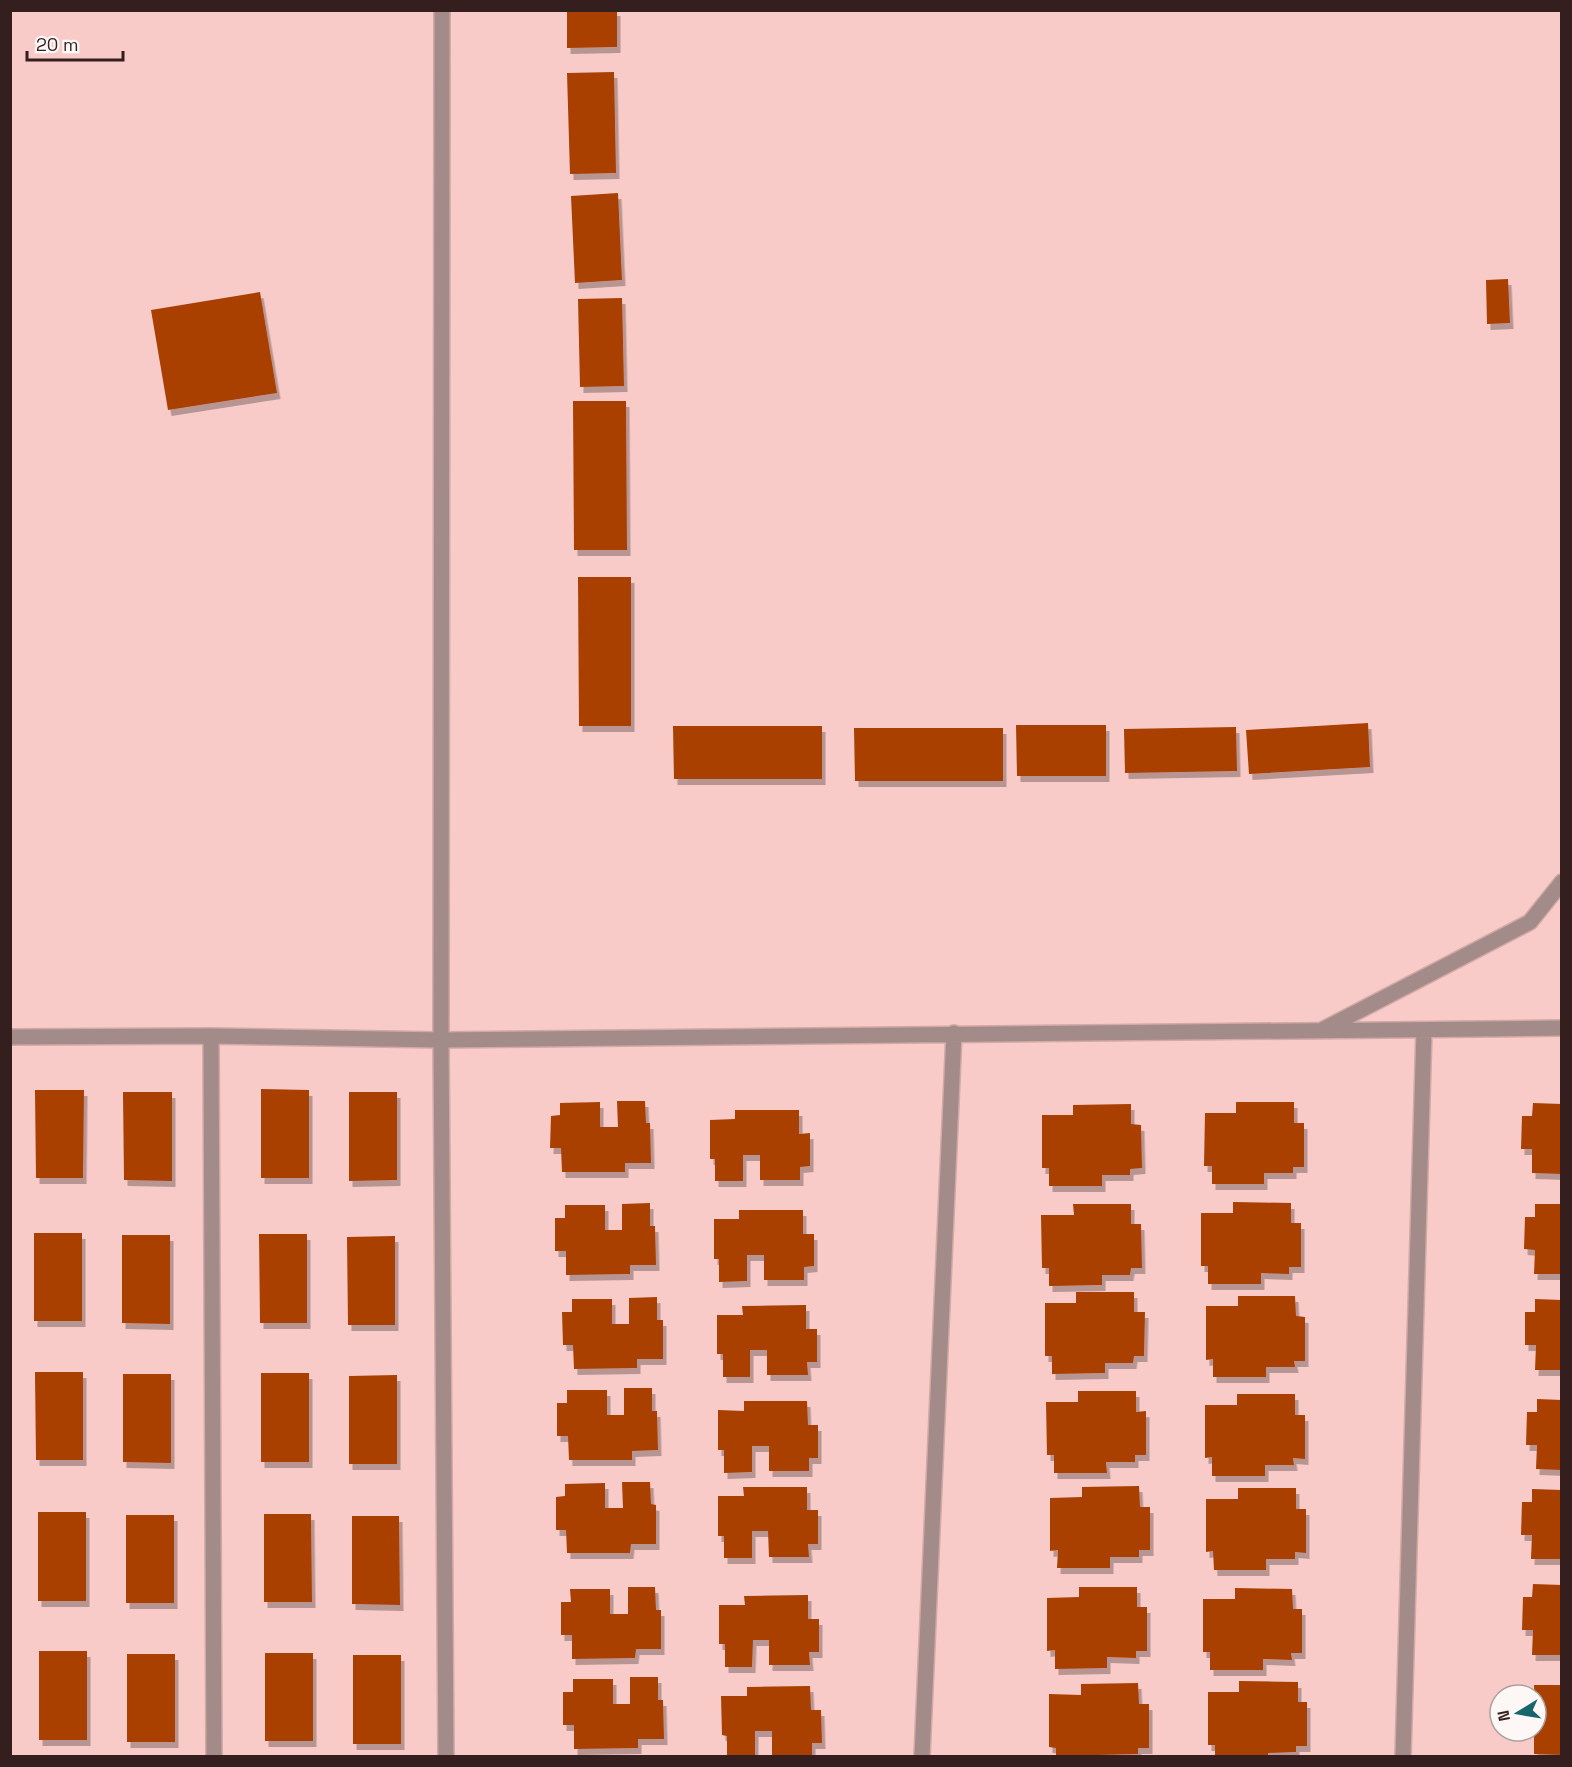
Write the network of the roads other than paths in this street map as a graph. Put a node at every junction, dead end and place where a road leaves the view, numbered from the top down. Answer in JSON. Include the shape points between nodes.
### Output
{"nodes":[{"id":1,"x":442,"y":10,"type":"edge"},
{"id":2,"x":1562,"y":882,"type":"edge"},
{"id":3,"x":1562,"y":1028,"type":"edge"},
{"id":4,"x":1424,"y":1029,"type":"junction"},
{"id":5,"x":1322,"y":1030,"type":"junction"},
{"id":6,"x":954,"y":1033,"type":"junction"},
{"id":7,"x":211,"y":1036,"type":"junction"},
{"id":8,"x":10,"y":1037,"type":"edge"},
{"id":9,"x":441,"y":1040,"type":"junction"},
{"id":10,"x":214,"y":1756,"type":"edge"},
{"id":11,"x":446,"y":1756,"type":"edge"},
{"id":12,"x":922,"y":1756,"type":"edge"},
{"id":13,"x":1403,"y":1756,"type":"edge"}],
"edges":[{"from":1,"to":9,"type":"street"},
{"from":2,"to":5,"type":"street","via":[[1530,922]]},
{"from":3,"to":4,"type":"street"},
{"from":4,"to":5,"type":"street"},
{"from":4,"to":13,"type":"street"},
{"from":5,"to":6,"type":"street"},
{"from":6,"to":9,"type":"street"},
{"from":6,"to":12,"type":"street"},
{"from":7,"to":8,"type":"street"},
{"from":7,"to":9,"type":"street"},
{"from":7,"to":10,"type":"street"},
{"from":9,"to":11,"type":"street"}]}
